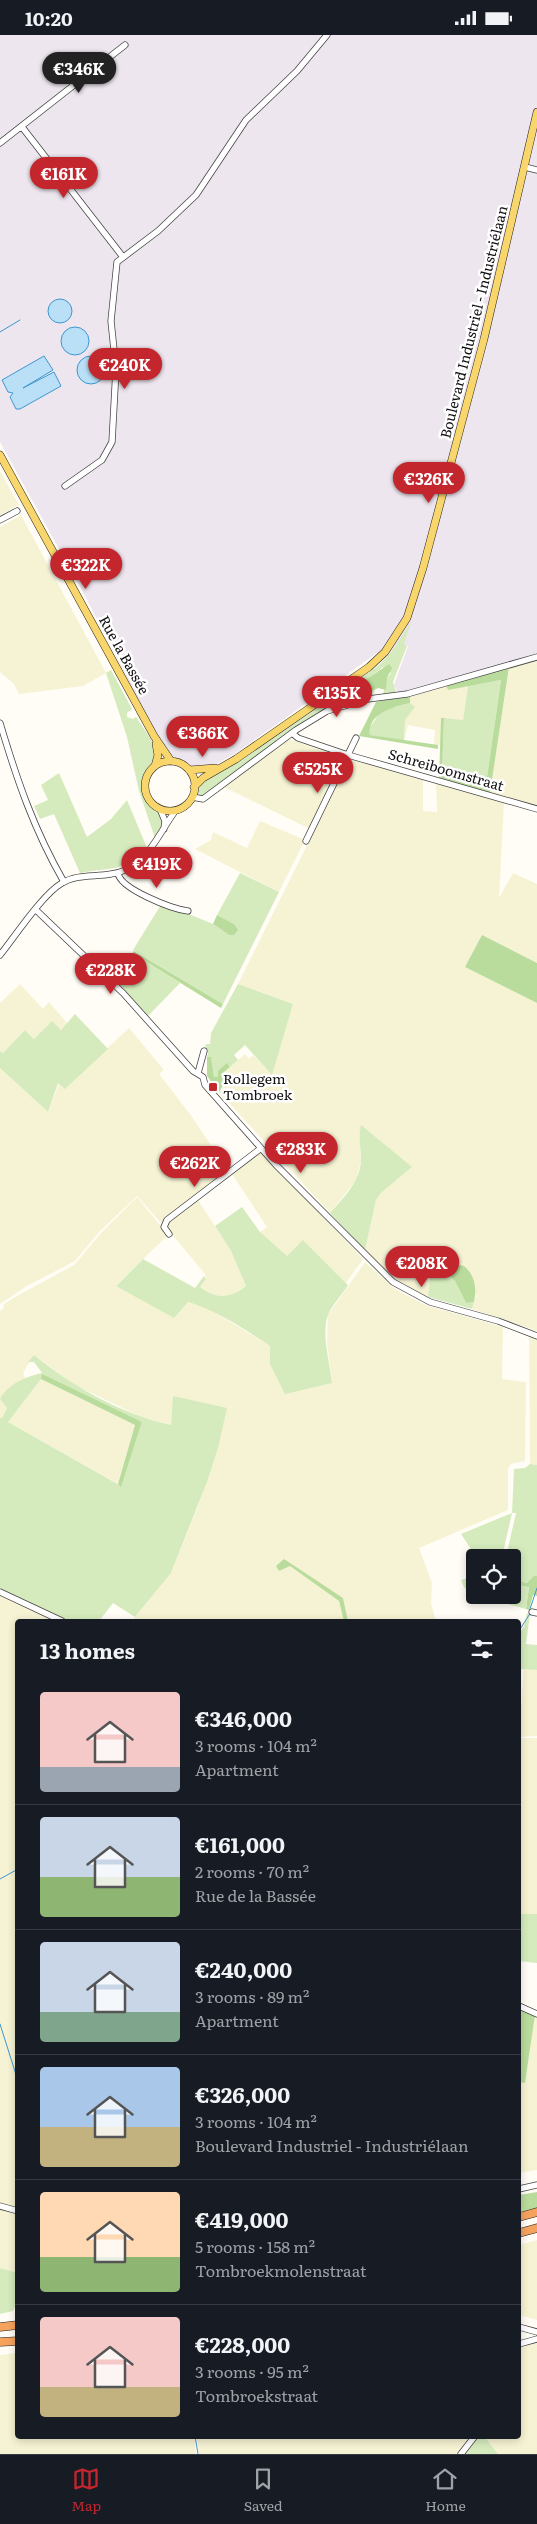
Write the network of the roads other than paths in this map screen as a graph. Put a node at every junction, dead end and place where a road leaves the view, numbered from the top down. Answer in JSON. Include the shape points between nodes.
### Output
{"nodes":[{"id":1,"x":327,"y":35,"type":"edge"},
{"id":2,"x":124,"y":45,"type":"dead end"},
{"id":3,"x":537,"y":112,"type":"edge"},
{"id":4,"x":22,"y":127,"type":"junction"},
{"id":5,"x":0,"y":143,"type":"edge"},
{"id":6,"x":525,"y":167,"type":"junction"},
{"id":7,"x":537,"y":170,"type":"edge"},
{"id":8,"x":123,"y":257,"type":"junction"},
{"id":9,"x":0,"y":455,"type":"edge"},
{"id":10,"x":65,"y":486,"type":"dead end"},
{"id":11,"x":17,"y":511,"type":"dead end"},
{"id":12,"x":0,"y":520,"type":"edge"},
{"id":13,"x":537,"y":657,"type":"edge"},
{"id":14,"x":0,"y":723,"type":"edge"},
{"id":15,"x":292,"y":733,"type":"junction"},
{"id":16,"x":154,"y":736,"type":"junction"},
{"id":17,"x":356,"y":738,"type":"dead end"},
{"id":18,"x":348,"y":755,"type":"junction"},
{"id":19,"x":171,"y":761,"type":"junction"},
{"id":20,"x":155,"y":766,"type":"junction"},
{"id":21,"x":218,"y":768,"type":"junction"},
{"id":22,"x":189,"y":770,"type":"junction"},
{"id":23,"x":194,"y":787,"type":"junction"},
{"id":24,"x":192,"y":797,"type":"junction"},
{"id":25,"x":160,"y":809,"type":"junction"},
{"id":26,"x":537,"y":809,"type":"edge"},
{"id":27,"x":176,"y":810,"type":"junction"},
{"id":28,"x":164,"y":831,"type":"junction"},
{"id":29,"x":306,"y":841,"type":"dead end"},
{"id":30,"x":118,"y":873,"type":"junction"},
{"id":31,"x":64,"y":882,"type":"junction"},
{"id":32,"x":36,"y":910,"type":"junction"},
{"id":33,"x":188,"y":911,"type":"dead end"},
{"id":34,"x":0,"y":955,"type":"edge"},
{"id":35,"x":204,"y":1051,"type":"dead end"},
{"id":36,"x":198,"y":1073,"type":"junction"},
{"id":37,"x":256,"y":1141,"type":"junction"},
{"id":38,"x":260,"y":1149,"type":"junction"},
{"id":39,"x":284,"y":1172,"type":"junction"},
{"id":40,"x":169,"y":1234,"type":"dead end"},
{"id":41,"x":537,"y":1336,"type":"edge"},
{"id":42,"x":0,"y":1591,"type":"edge"},
{"id":43,"x":58,"y":1619,"type":"edge"},
{"id":44,"x":521,"y":2007,"type":"edge"},
{"id":45,"x":537,"y":2014,"type":"edge"},
{"id":46,"x":537,"y":2185,"type":"edge"},
{"id":47,"x":521,"y":2189,"type":"edge"},
{"id":48,"x":0,"y":2206,"type":"edge"},
{"id":49,"x":15,"y":2210,"type":"edge"},
{"id":50,"x":537,"y":2212,"type":"edge"},
{"id":51,"x":521,"y":2216,"type":"edge"},
{"id":52,"x":537,"y":2228,"type":"edge"},
{"id":53,"x":521,"y":2232,"type":"edge"},
{"id":54,"x":15,"y":2325,"type":"edge"},
{"id":55,"x":0,"y":2327,"type":"edge"},
{"id":56,"x":521,"y":2327,"type":"edge"},
{"id":57,"x":537,"y":2331,"type":"edge"},
{"id":58,"x":537,"y":2339,"type":"edge"},
{"id":59,"x":15,"y":2341,"type":"edge"},
{"id":60,"x":0,"y":2343,"type":"edge"},
{"id":61,"x":521,"y":2343,"type":"edge"},
{"id":62,"x":473,"y":2439,"type":"edge"},
{"id":63,"x":461,"y":2454,"type":"edge"}],
"edges":[{"from":1,"to":8,"type":"street","via":[[297,71],[246,120],[192,199],[158,231]]},
{"from":2,"to":4,"type":"street"},
{"from":3,"to":6,"type":"main road","name":"Boulevard Industriel - Industriélaan"},
{"from":4,"to":5,"type":"street"},
{"from":4,"to":8,"type":"street"},
{"from":6,"to":7,"type":"street"},
{"from":6,"to":21,"type":"main road","name":"Boulevard Industriel - Industriélaan","via":[[482,349],[407,618],[385,652],[369,667],[236,759]]},
{"from":8,"to":10,"type":"street","via":[[116,265],[111,321],[116,375],[112,442],[102,460]]},
{"from":9,"to":16,"type":"main road","name":"Rue la Bassée"},
{"from":11,"to":12,"type":"street"},
{"from":13,"to":15,"type":"street","via":[[407,694],[334,708]]},
{"from":14,"to":31,"type":"street","via":[[30,817]]},
{"from":15,"to":18,"type":"street","name":"Schreiboomstraat","via":[[298,739]]},
{"from":15,"to":24,"type":"street","via":[[201,799]]},
{"from":16,"to":19,"type":"main road","name":"Rue la Bassée"},
{"from":16,"to":20,"type":"main road","name":"Rue la Bassée","via":[[158,755]]},
{"from":17,"to":18,"type":"street"},
{"from":18,"to":26,"type":"street","name":"Schreiboomstraat"},
{"from":18,"to":29,"type":"street"},
{"from":19,"to":20,"type":"main road"},
{"from":19,"to":22,"type":"main road"},
{"from":20,"to":25,"type":"main road","via":[[147,776],[145,789],[149,800]]},
{"from":21,"to":22,"type":"main road","name":"Boulevard Industriel - Industriélaan"},
{"from":21,"to":23,"type":"main road","name":"Boulevard Industriel - Industriélaan"},
{"from":22,"to":23,"type":"main road"},
{"from":23,"to":24,"type":"main road"},
{"from":24,"to":27,"type":"main road"},
{"from":25,"to":27,"type":"main road"},
{"from":25,"to":28,"type":"street"},
{"from":27,"to":28,"type":"street"},
{"from":28,"to":30,"type":"street","via":[[137,863]]},
{"from":30,"to":31,"type":"street"},
{"from":30,"to":33,"type":"street","via":[[121,881],[130,888]]},
{"from":31,"to":32,"type":"street"},
{"from":32,"to":34,"type":"street"},
{"from":32,"to":36,"type":"street","via":[[123,993]]},
{"from":35,"to":36,"type":"street"},
{"from":36,"to":37,"type":"street","via":[[204,1085]]},
{"from":37,"to":38,"type":"street"},
{"from":37,"to":39,"type":"street"},
{"from":38,"to":39,"type":"street"},
{"from":38,"to":40,"type":"street","via":[[167,1220],[164,1227]]},
{"from":39,"to":41,"type":"street","via":[[378,1270],[401,1288],[435,1304],[498,1321]]},
{"from":42,"to":43,"type":"street"},
{"from":44,"to":45,"type":"street"},
{"from":46,"to":47,"type":"street"},
{"from":48,"to":49,"type":"street"},
{"from":50,"to":51,"type":"highway"},
{"from":52,"to":53,"type":"highway"},
{"from":54,"to":55,"type":"highway"},
{"from":56,"to":57,"type":"street"},
{"from":58,"to":61,"type":"street"},
{"from":59,"to":60,"type":"highway"},
{"from":62,"to":63,"type":"street"}]}
